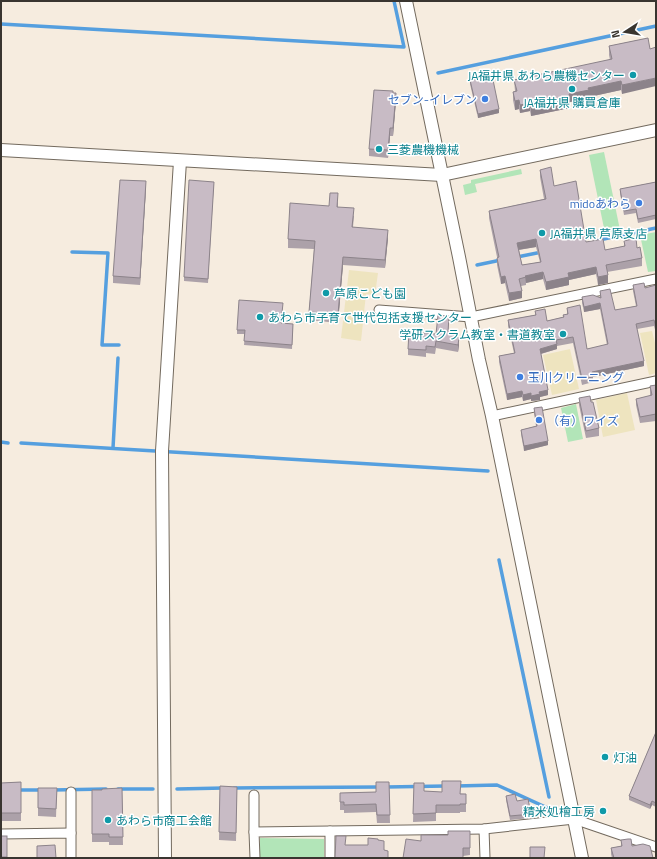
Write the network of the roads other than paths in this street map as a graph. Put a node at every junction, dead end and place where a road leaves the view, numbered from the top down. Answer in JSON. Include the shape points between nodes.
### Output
{"nodes":[{"id":1,"x":406,"y":1,"type":"edge"},
{"id":2,"x":656,"y":130,"type":"edge"},
{"id":3,"x":1,"y":150,"type":"edge"},
{"id":4,"x":180,"y":161,"type":"junction"},
{"id":5,"x":442,"y":174,"type":"junction"},
{"id":6,"x":656,"y":279,"type":"edge"},
{"id":7,"x":379,"y":310,"type":"dead end"},
{"id":8,"x":471,"y":317,"type":"junction"},
{"id":9,"x":656,"y":381,"type":"edge"},
{"id":10,"x":492,"y":416,"type":"junction"},
{"id":11,"x":71,"y":792,"type":"dead end"},
{"id":12,"x":254,"y":795,"type":"dead end"},
{"id":13,"x":574,"y":819,"type":"junction"},
{"id":14,"x":484,"y":829,"type":"junction"},
{"id":15,"x":254,"y":832,"type":"junction"},
{"id":16,"x":330,"y":832,"type":"junction"},
{"id":17,"x":71,"y":833,"type":"junction"},
{"id":18,"x":1,"y":834,"type":"edge"},
{"id":19,"x":656,"y":847,"type":"edge"},
{"id":20,"x":71,"y":858,"type":"edge"},
{"id":21,"x":165,"y":858,"type":"edge"},
{"id":22,"x":254,"y":858,"type":"edge"},
{"id":23,"x":330,"y":858,"type":"edge"},
{"id":24,"x":485,"y":858,"type":"edge"},
{"id":25,"x":582,"y":858,"type":"edge"}],
"edges":[{"from":1,"to":5,"type":"street"},
{"from":2,"to":5,"type":"street"},
{"from":3,"to":4,"type":"street"},
{"from":4,"to":5,"type":"street"},
{"from":4,"to":21,"type":"street","via":[[162,451]]},
{"from":5,"to":8,"type":"street"},
{"from":6,"to":8,"type":"street"},
{"from":7,"to":8,"type":"street"},
{"from":8,"to":10,"type":"street"},
{"from":9,"to":10,"type":"street"},
{"from":10,"to":13,"type":"street"},
{"from":11,"to":17,"type":"street"},
{"from":12,"to":15,"type":"street"},
{"from":13,"to":14,"type":"street"},
{"from":13,"to":19,"type":"street"},
{"from":13,"to":25,"type":"street"},
{"from":14,"to":16,"type":"street"},
{"from":14,"to":24,"type":"street"},
{"from":15,"to":16,"type":"street"},
{"from":15,"to":22,"type":"street"},
{"from":16,"to":23,"type":"street"},
{"from":17,"to":18,"type":"street"},
{"from":17,"to":20,"type":"street"}]}
